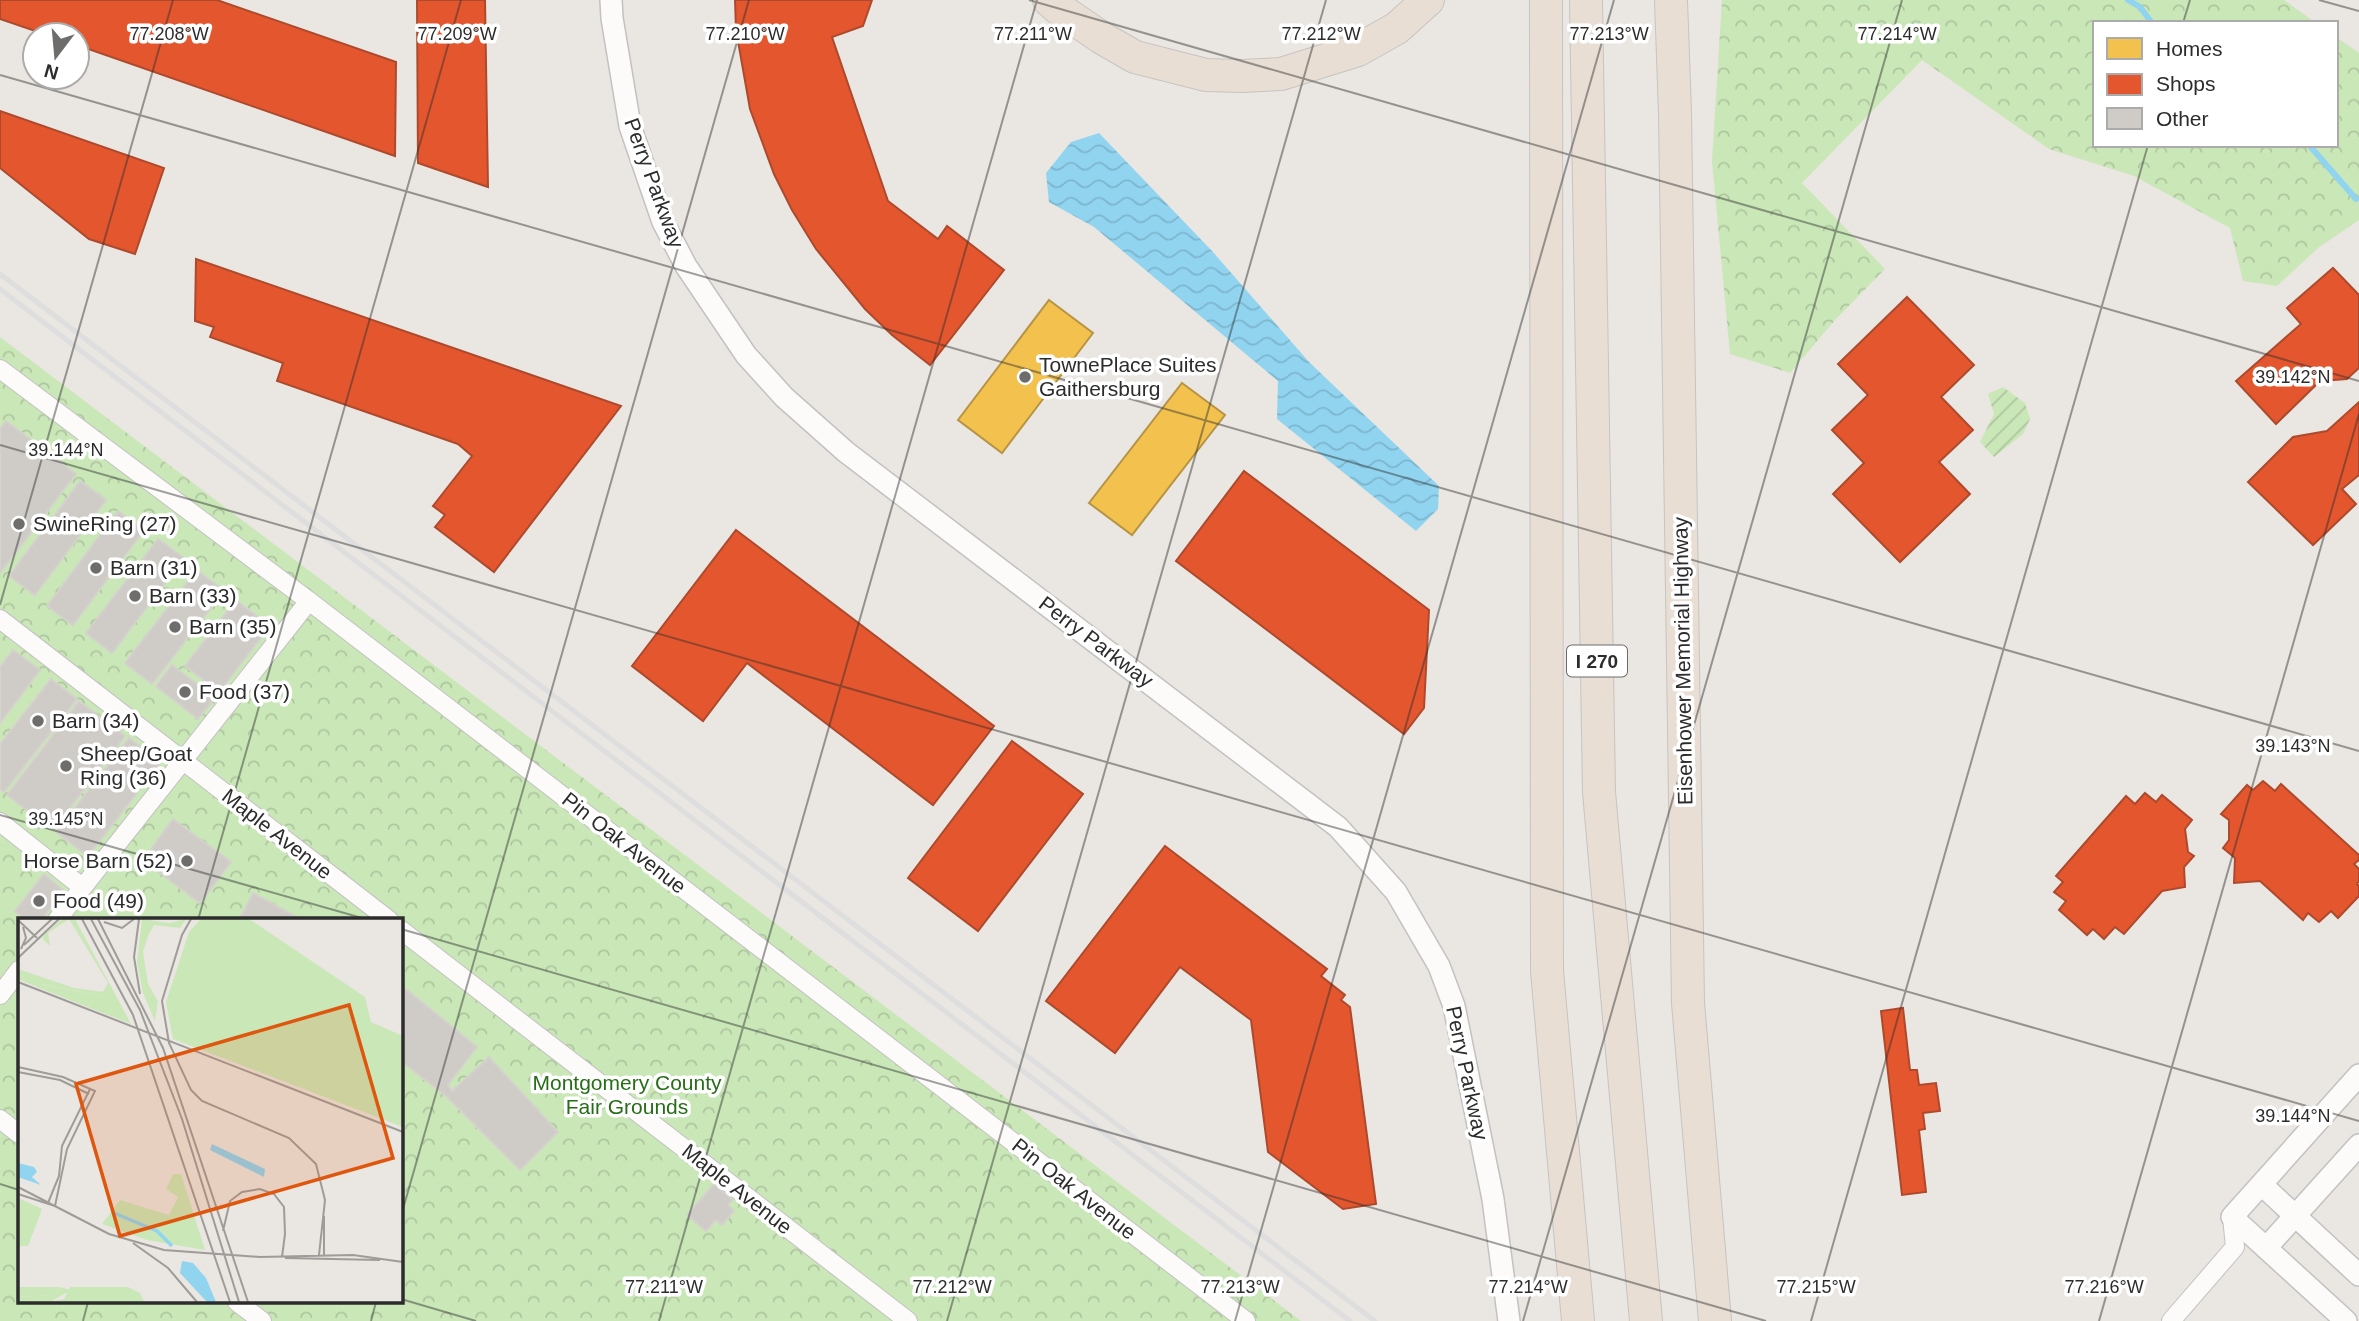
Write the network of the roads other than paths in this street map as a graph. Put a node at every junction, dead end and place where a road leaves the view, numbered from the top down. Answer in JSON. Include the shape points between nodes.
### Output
{"nodes":[{"id":1,"x":611,"y":0,"type":"edge"},
{"id":2,"x":1049,"y":0,"type":"edge"},
{"id":3,"x":1428,"y":0,"type":"edge"},
{"id":4,"x":1546,"y":0,"type":"edge"},
{"id":5,"x":1586,"y":0,"type":"edge"},
{"id":6,"x":1671,"y":0,"type":"edge"},
{"id":7,"x":0,"y":369,"type":"edge"},
{"id":8,"x":309,"y":601,"type":"junction"},
{"id":9,"x":0,"y":618,"type":"edge"},
{"id":10,"x":183,"y":762,"type":"junction"},
{"id":11,"x":0,"y":822,"type":"edge"},
{"id":12,"x":82,"y":887,"type":"junction"},
{"id":13,"x":59,"y":918,"type":"edge"},
{"id":14,"x":386,"y":918,"type":"edge"},
{"id":15,"x":402,"y":930,"type":"edge"},
{"id":16,"x":18,"y":971,"type":"edge"},
{"id":17,"x":0,"y":995,"type":"edge"},
{"id":18,"x":2359,"y":1075,"type":"edge"},
{"id":19,"x":0,"y":1119,"type":"edge"},
{"id":20,"x":18,"y":1132,"type":"edge"},
{"id":21,"x":2359,"y":1145,"type":"edge"},
{"id":22,"x":2262,"y":1185,"type":"junction"},
{"id":23,"x":2296,"y":1215,"type":"junction"},
{"id":24,"x":2232,"y":1217,"type":"junction"},
{"id":25,"x":2235,"y":1247,"type":"junction"},
{"id":26,"x":2266,"y":1248,"type":"junction"},
{"id":27,"x":2359,"y":1275,"type":"edge"},
{"id":28,"x":240,"y":1304,"type":"edge"},
{"id":29,"x":262,"y":1321,"type":"edge"},
{"id":30,"x":908,"y":1321,"type":"edge"},
{"id":31,"x":1246,"y":1321,"type":"edge"},
{"id":32,"x":1509,"y":1321,"type":"edge"},
{"id":33,"x":1578,"y":1321,"type":"edge"},
{"id":34,"x":1646,"y":1321,"type":"edge"},
{"id":35,"x":1715,"y":1321,"type":"edge"},
{"id":36,"x":2171,"y":1321,"type":"edge"},
{"id":37,"x":2346,"y":1321,"type":"edge"}],
"edges":[{"from":1,"to":32,"type":"street","name":"Perry Parkway","via":[[630,126],[663,222],[686,266],[746,355],[846,452],[1338,827],[1396,892],[1439,966],[1454,1006],[1493,1199]]},
{"from":2,"to":3,"type":"highway","via":[[1135,57],[1206,75],[1242,76],[1281,74],[1358,50],[1396,28]]},
{"from":4,"to":33,"type":"highway","number":"I 270","via":[[1547,971]]},
{"from":5,"to":34,"type":"highway","number":"I 270","via":[[1599,792]]},
{"from":6,"to":35,"type":"highway","name":"Eisenhower Memorial Highway","via":[[1688,1003]]},
{"from":7,"to":8,"type":"street","name":"Pin Oak Avenue"},
{"from":8,"to":10,"type":"street"},
{"from":8,"to":31,"type":"street","name":"Pin Oak Avenue"},
{"from":9,"to":10,"type":"street","name":"Maple Avenue"},
{"from":10,"to":12,"type":"street"},
{"from":10,"to":14,"type":"street","name":"Maple Avenue"},
{"from":11,"to":12,"type":"street"},
{"from":12,"to":13,"type":"street"},
{"from":15,"to":30,"type":"street","name":"Maple Avenue"},
{"from":16,"to":17,"type":"street"},
{"from":18,"to":22,"type":"street"},
{"from":19,"to":20,"type":"street"},
{"from":21,"to":23,"type":"street"},
{"from":22,"to":23,"type":"street"},
{"from":22,"to":24,"type":"street"},
{"from":23,"to":26,"type":"street"},
{"from":23,"to":27,"type":"street"},
{"from":24,"to":25,"type":"street"},
{"from":24,"to":26,"type":"street"},
{"from":25,"to":26,"type":"street"},
{"from":25,"to":36,"type":"street"},
{"from":26,"to":37,"type":"street"},
{"from":28,"to":29,"type":"street"}]}
